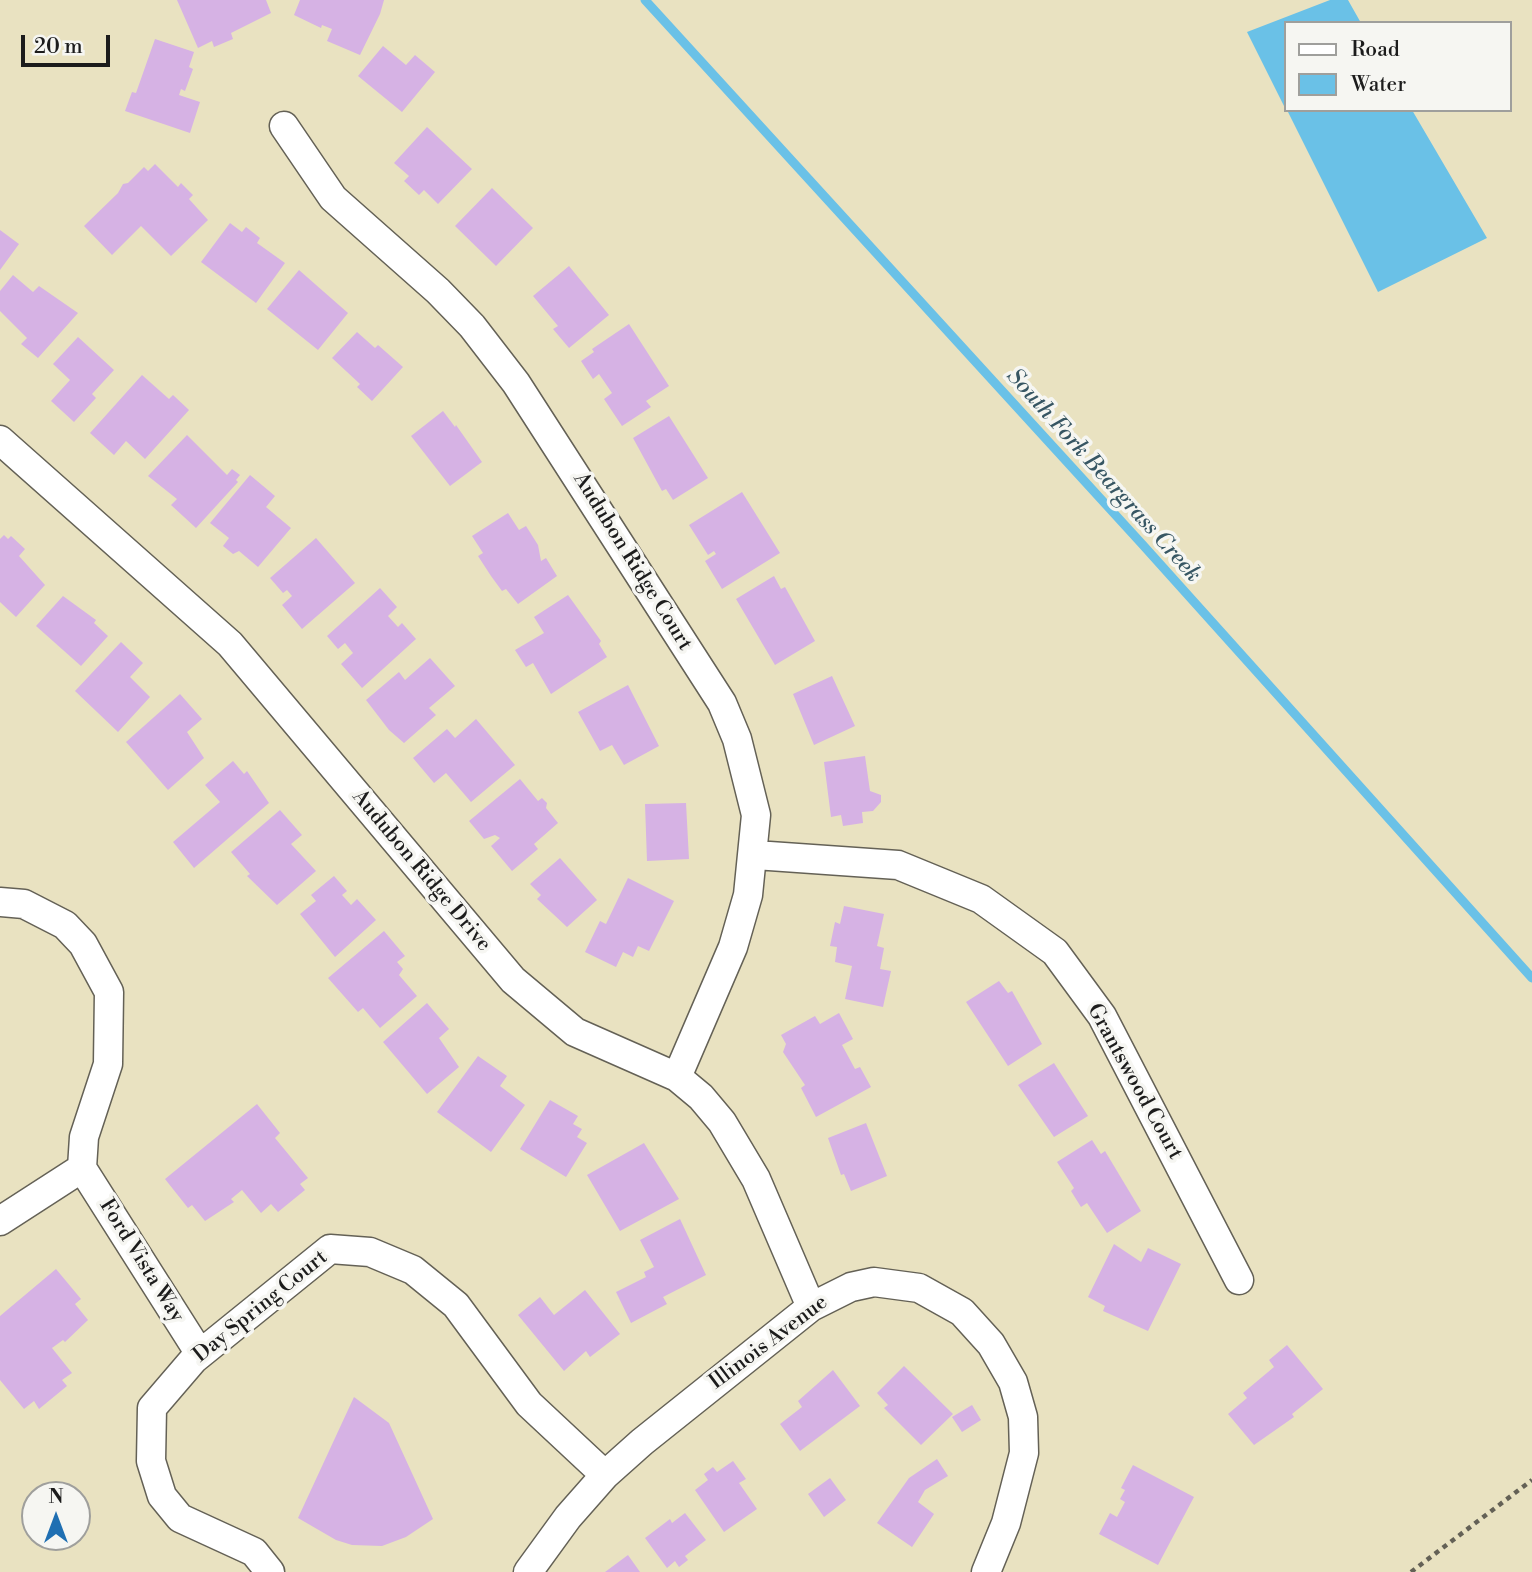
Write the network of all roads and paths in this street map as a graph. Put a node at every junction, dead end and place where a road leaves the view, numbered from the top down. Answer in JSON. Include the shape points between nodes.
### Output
{"nodes":[{"id":1,"x":284,"y":126,"type":"dead end"},
{"id":2,"x":0,"y":440,"type":"edge"},
{"id":3,"x":755,"y":855,"type":"junction"},
{"id":4,"x":0,"y":902,"type":"edge"},
{"id":5,"x":677,"y":1077,"type":"junction"},
{"id":6,"x":82,"y":1168,"type":"junction"},
{"id":7,"x":0,"y":1221,"type":"edge"},
{"id":8,"x":1239,"y":1280,"type":"dead end"},
{"id":9,"x":811,"y":1307,"type":"junction"},
{"id":10,"x":200,"y":1354,"type":"junction"},
{"id":11,"x":605,"y":1475,"type":"junction"},
{"id":12,"x":1532,"y":1480,"type":"edge"},
{"id":13,"x":270,"y":1572,"type":"edge"},
{"id":14,"x":528,"y":1572,"type":"edge"},
{"id":15,"x":986,"y":1572,"type":"edge"},
{"id":16,"x":1411,"y":1572,"type":"edge"}],
"edges":[{"from":1,"to":3,"type":"street","name":"Audubon Ridge Court","via":[[333,198],[472,326],[561,449],[722,703],[748,775],[756,816]]},
{"from":2,"to":5,"type":"street","name":"Audubon Ridge Drive","via":[[230,644],[513,980],[575,1032]]},
{"from":3,"to":5,"type":"street","name":"Audubon Ridge Court","via":[[733,947]]},
{"from":3,"to":8,"type":"street","name":"Grantswood Court","via":[[898,865],[981,899],[1055,952],[1102,1016]]},
{"from":4,"to":6,"type":"street","via":[[24,904],[65,925],[83,944],[108,992],[108,1063],[84,1137]]},
{"from":5,"to":9,"type":"street","name":"Audubon Ridge Drive","via":[[722,1122],[756,1179]]},
{"from":6,"to":7,"type":"street"},
{"from":6,"to":10,"type":"street","name":"Ford Vista Way"},
{"from":9,"to":11,"type":"street","name":"Illinois Avenue"},
{"from":9,"to":15,"type":"street","name":"Illinois Avenue","via":[[851,1287],[873,1282],[919,1288],[962,1312],[1002,1360],[1023,1417],[1024,1453],[1009,1512]]},
{"from":10,"to":11,"type":"street","name":"Day Spring Court","via":[[330,1248],[370,1252],[413,1270],[456,1305],[529,1404]]},
{"from":10,"to":13,"type":"street","name":"Day Spring Court","via":[[152,1408],[151,1461],[162,1496],[180,1518],[254,1552]]},
{"from":11,"to":14,"type":"street","name":"Illinois Avenue"},
{"from":12,"to":16,"type":"path"}]}
